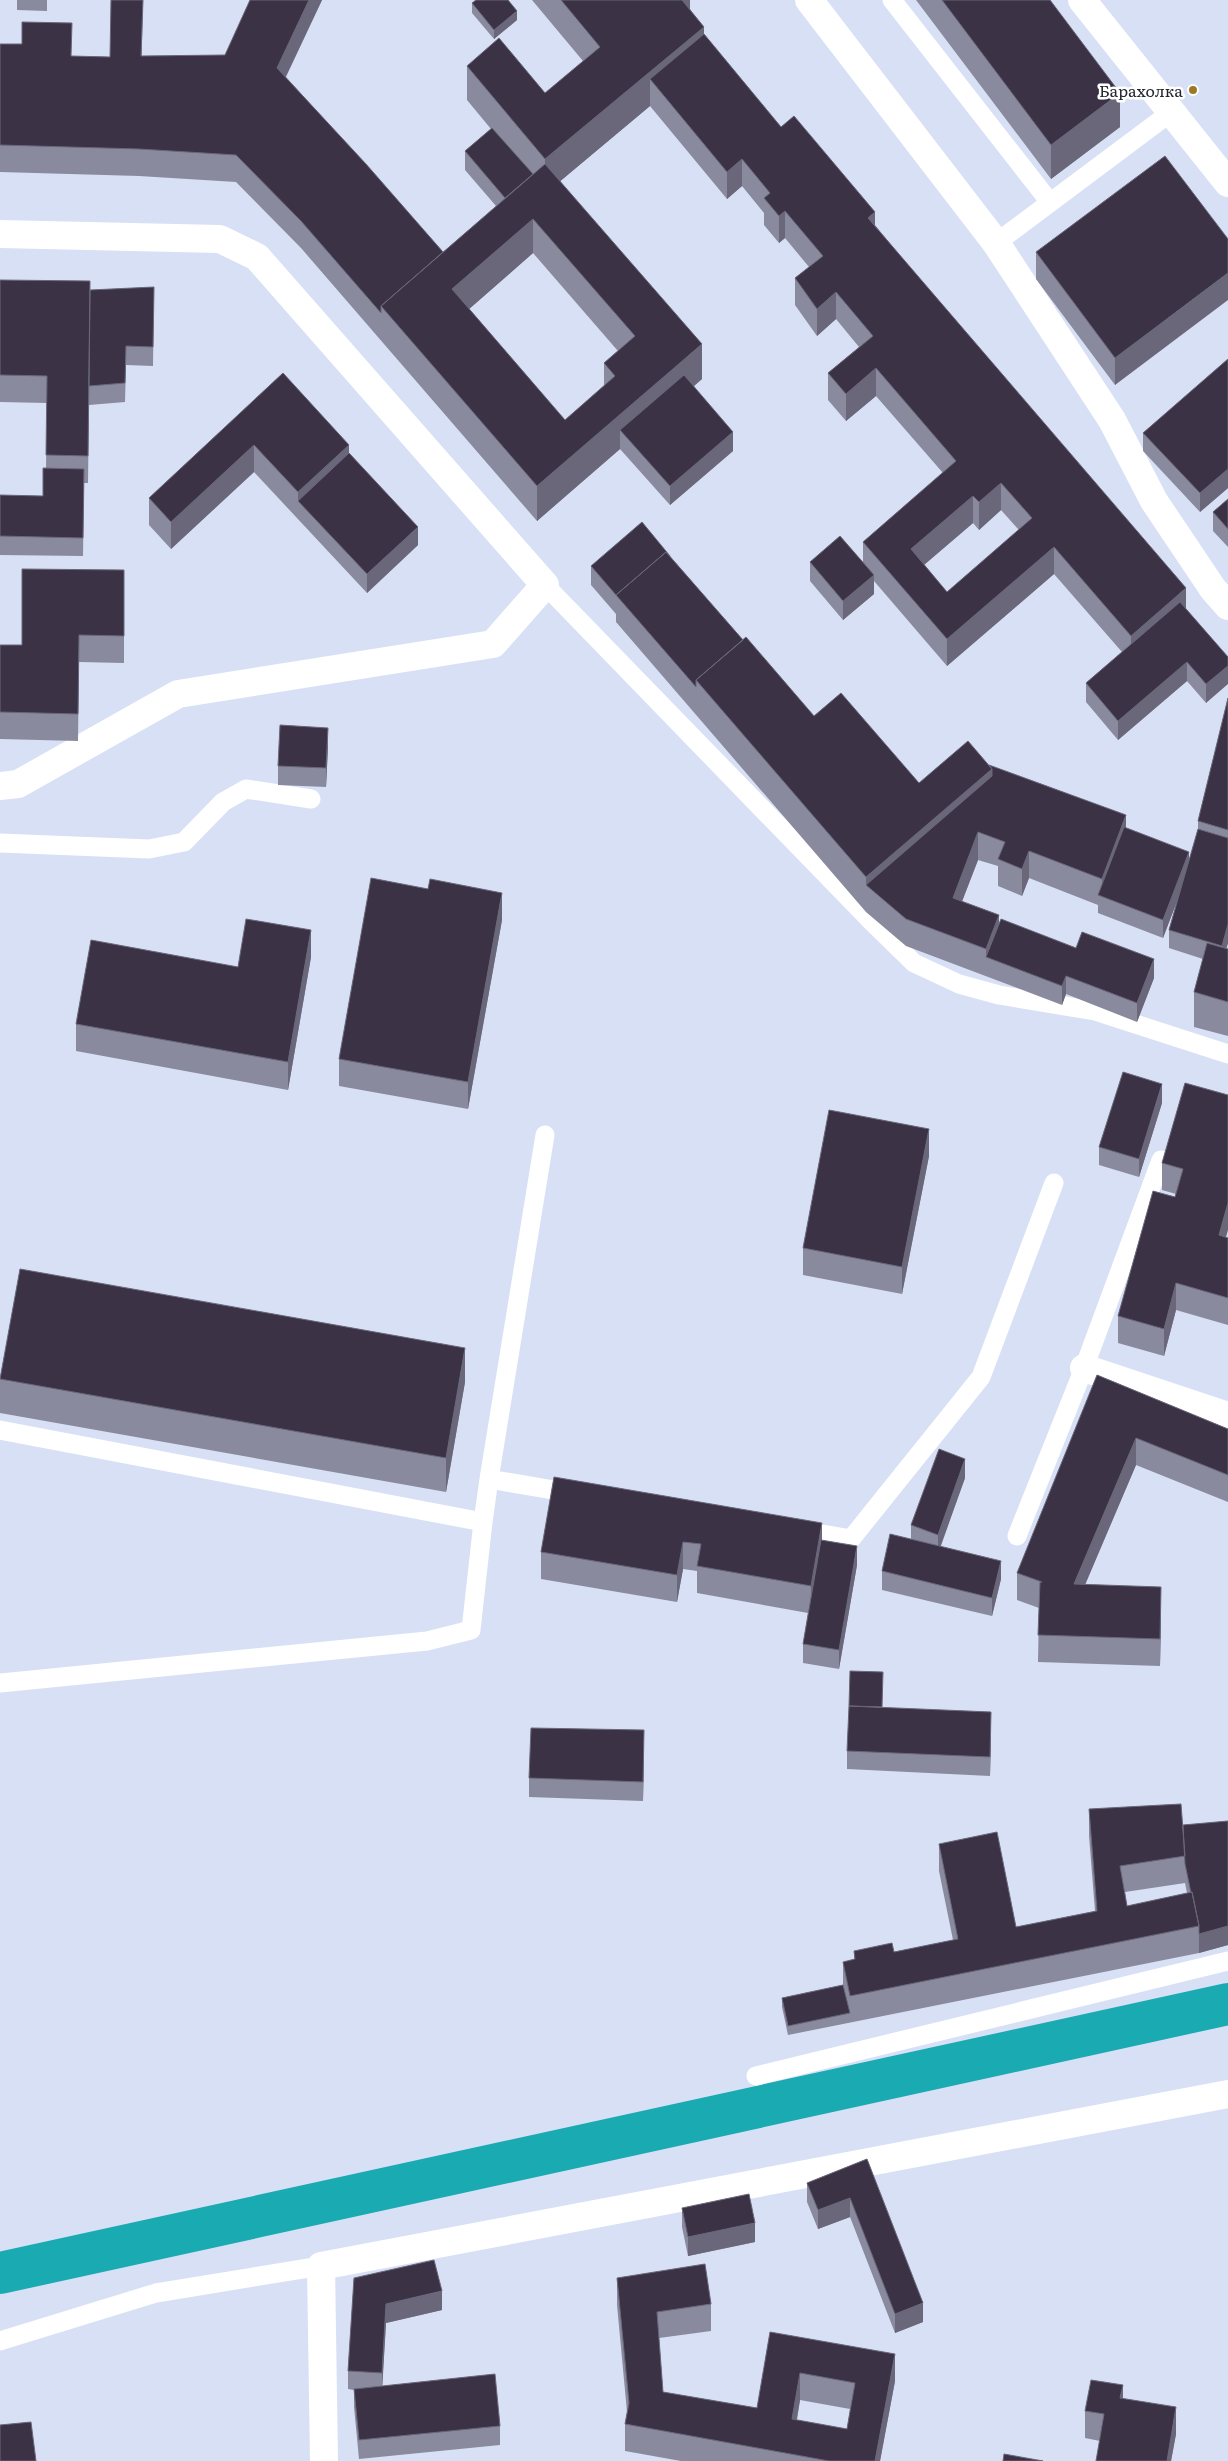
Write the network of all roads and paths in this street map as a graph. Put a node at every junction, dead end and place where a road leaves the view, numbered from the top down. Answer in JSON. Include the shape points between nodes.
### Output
{"nodes":[{"id":1,"x":809,"y":0,"type":"edge"},
{"id":2,"x":892,"y":0,"type":"edge"},
{"id":3,"x":1082,"y":0,"type":"edge"},
{"id":4,"x":1170,"y":113,"type":"junction"},
{"id":5,"x":1228,"y":184,"type":"edge"},
{"id":6,"x":1049,"y":201,"type":"junction"},
{"id":7,"x":0,"y":234,"type":"edge"},
{"id":8,"x":996,"y":243,"type":"junction"},
{"id":9,"x":545,"y":585,"type":"junction"},
{"id":10,"x":1228,"y":606,"type":"edge"},
{"id":11,"x":0,"y":786,"type":"edge"},
{"id":12,"x":311,"y":798,"type":"dead end"},
{"id":13,"x":0,"y":843,"type":"edge"},
{"id":14,"x":1228,"y":1054,"type":"edge"},
{"id":15,"x":546,"y":1135,"type":"dead end"},
{"id":16,"x":1160,"y":1160,"type":"dead end"},
{"id":17,"x":1054,"y":1183,"type":"dead end"},
{"id":18,"x":1084,"y":1368,"type":"junction"},
{"id":19,"x":1228,"y":1416,"type":"edge"},
{"id":20,"x":0,"y":1430,"type":"edge"},
{"id":21,"x":489,"y":1479,"type":"junction"},
{"id":22,"x":597,"y":1497,"type":"edge"},
{"id":23,"x":482,"y":1522,"type":"junction"},
{"id":24,"x":782,"y":1528,"type":"edge"},
{"id":25,"x":1017,"y":1536,"type":"dead end"},
{"id":26,"x":0,"y":1683,"type":"edge"},
{"id":27,"x":1228,"y":1962,"type":"edge"},
{"id":28,"x":756,"y":2076,"type":"dead end"},
{"id":29,"x":1228,"y":2094,"type":"edge"},
{"id":30,"x":321,"y":2266,"type":"junction"},
{"id":31,"x":0,"y":2341,"type":"edge"},
{"id":32,"x":324,"y":2461,"type":"edge"}],
"edges":[{"from":1,"to":8,"type":"street"},
{"from":2,"to":6,"type":"lane"},
{"from":3,"to":4,"type":"street"},
{"from":4,"to":5,"type":"street"},
{"from":4,"to":6,"type":"lane"},
{"from":6,"to":8,"type":"lane"},
{"from":7,"to":9,"type":"street","via":[[220,239],[257,257]]},
{"from":8,"to":10,"type":"street","via":[[1112,420],[1154,501]]},
{"from":9,"to":11,"type":"street","via":[[493,644],[178,694],[18,784]]},
{"from":9,"to":14,"type":"lane","via":[[914,963],[959,984],[999,995],[1095,1011]]},
{"from":12,"to":13,"type":"lane","via":[[246,789],[223,802],[184,842],[149,850]]},
{"from":15,"to":21,"type":"lane"},
{"from":16,"to":18,"type":"lane"},
{"from":17,"to":24,"type":"lane","via":[[981,1377],[851,1539]]},
{"from":18,"to":19,"type":"street"},
{"from":18,"to":25,"type":"lane"},
{"from":20,"to":23,"type":"lane"},
{"from":21,"to":22,"type":"lane"},
{"from":21,"to":23,"type":"lane"},
{"from":23,"to":26,"type":"lane","via":[[472,1630],[426,1641]]},
{"from":27,"to":28,"type":"lane"},
{"from":29,"to":30,"type":"street"},
{"from":30,"to":31,"type":"lane","via":[[156,2293]]},
{"from":30,"to":32,"type":"street"}]}
